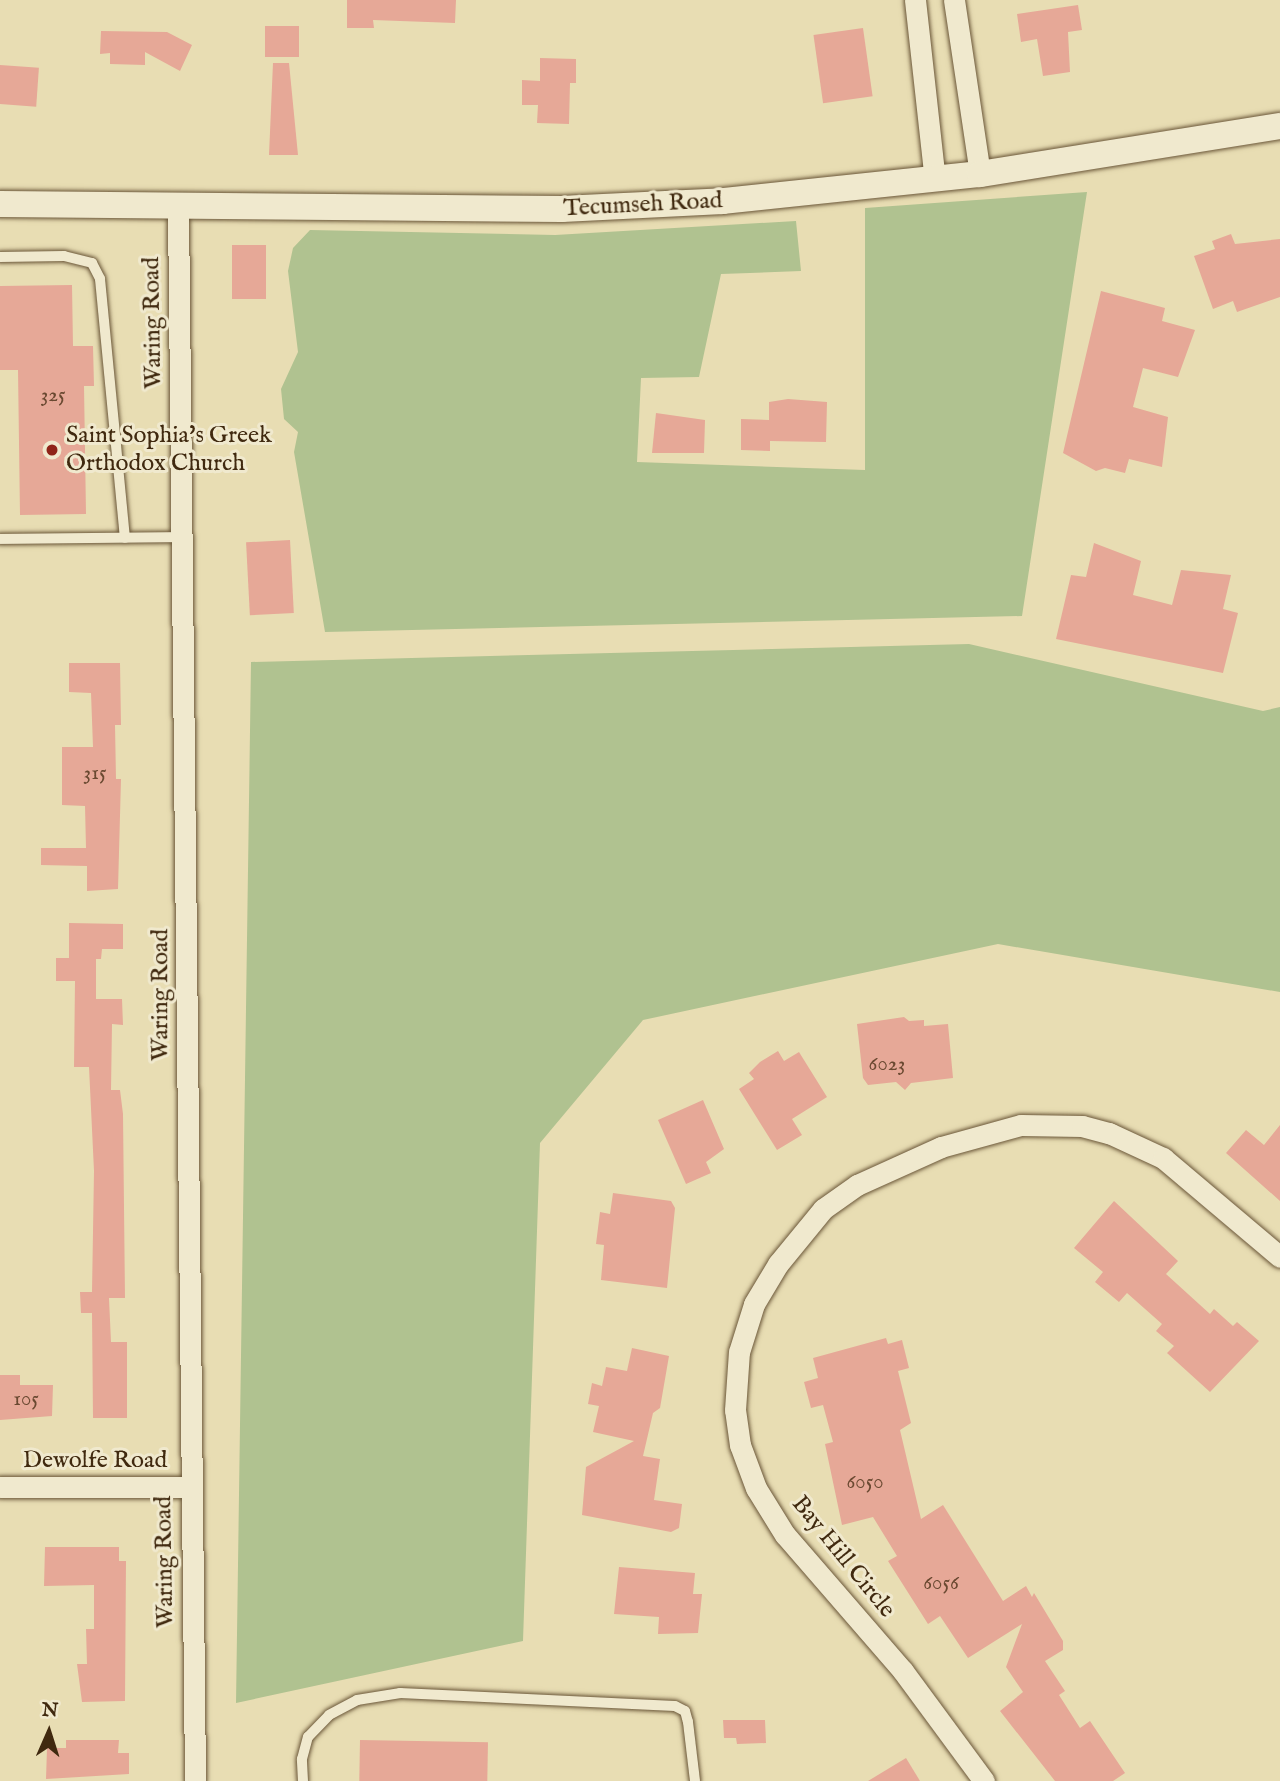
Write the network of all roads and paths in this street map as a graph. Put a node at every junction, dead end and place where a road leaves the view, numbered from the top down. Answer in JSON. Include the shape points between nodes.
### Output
{"nodes":[{"id":1,"x":915,"y":0,"type":"edge"},
{"id":2,"x":954,"y":0,"type":"edge"},
{"id":3,"x":1280,"y":126,"type":"edge"},
{"id":4,"x":980,"y":174,"type":"junction"},
{"id":5,"x":935,"y":180,"type":"junction"},
{"id":6,"x":0,"y":204,"type":"edge"},
{"id":7,"x":178,"y":208,"type":"junction"},
{"id":8,"x":0,"y":257,"type":"edge"},
{"id":9,"x":183,"y":537,"type":"junction"},
{"id":10,"x":125,"y":538,"type":"junction"},
{"id":11,"x":0,"y":540,"type":"edge"},
{"id":12,"x":1280,"y":1257,"type":"edge"},
{"id":13,"x":0,"y":1487,"type":"edge"},
{"id":14,"x":190,"y":1487,"type":"junction"},
{"id":15,"x":195,"y":1781,"type":"edge"},
{"id":16,"x":303,"y":1781,"type":"edge"},
{"id":17,"x":695,"y":1781,"type":"edge"},
{"id":18,"x":984,"y":1781,"type":"edge"}],
"edges":[{"from":1,"to":5,"type":"street"},
{"from":2,"to":4,"type":"street"},
{"from":3,"to":4,"type":"street","name":"Tecumseh Road"},
{"from":4,"to":5,"type":"street","name":"Tecumseh Road"},
{"from":5,"to":7,"type":"street","name":"Tecumseh Road","via":[[723,201],[562,209]]},
{"from":6,"to":7,"type":"street","name":"Tecumseh Road"},
{"from":7,"to":9,"type":"street","name":"Waring Road"},
{"from":8,"to":10,"type":"lane","via":[[64,256],[92,263],[100,279]]},
{"from":9,"to":10,"type":"lane"},
{"from":9,"to":14,"type":"street","name":"Waring Road"},
{"from":10,"to":11,"type":"lane"},
{"from":12,"to":18,"type":"street","name":"Bay Hill Circle","via":[[1163,1158],[1082,1126],[1021,1125],[942,1147],[857,1185],[822,1209],[778,1264],[754,1304],[739,1352],[735,1410],[740,1446],[756,1488],[785,1535],[903,1671]]},
{"from":13,"to":14,"type":"street","name":"Dewolfe Road"},
{"from":14,"to":15,"type":"street","name":"Waring Road"},
{"from":16,"to":17,"type":"lane","via":[[308,1737],[329,1715],[357,1700],[400,1693],[675,1706],[685,1711],[688,1722]]}]}
